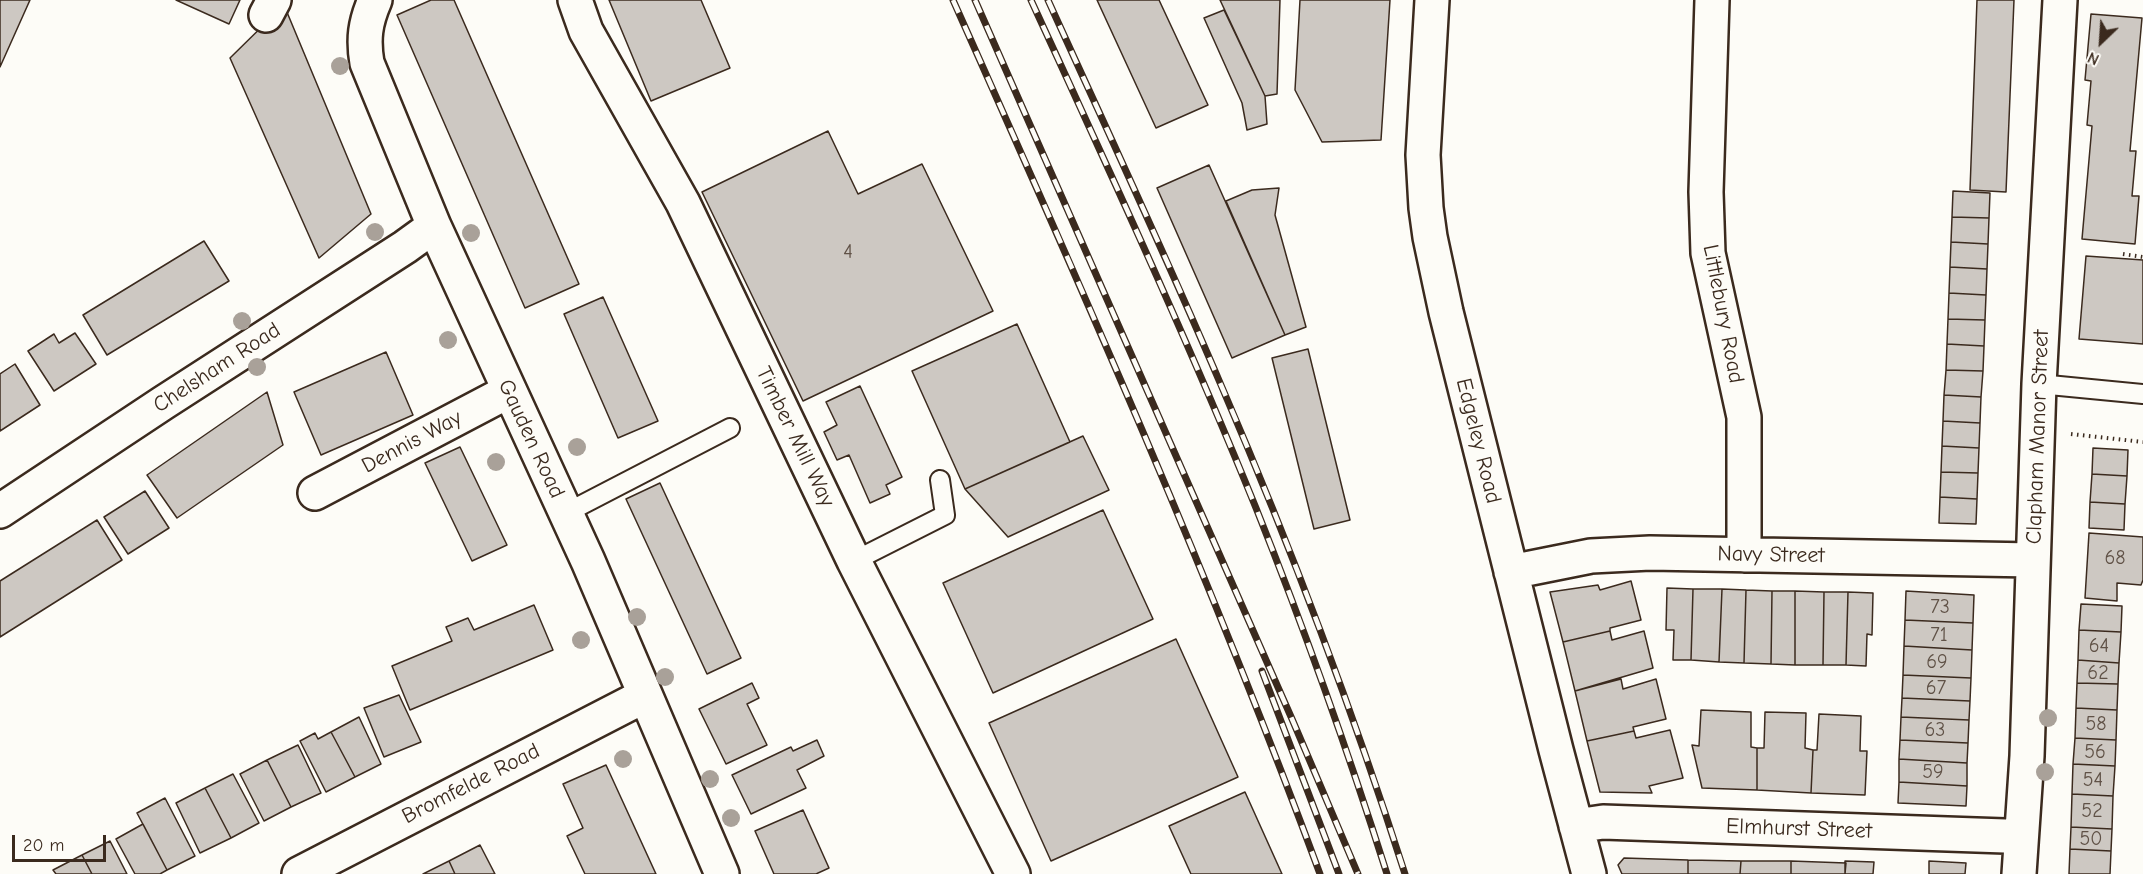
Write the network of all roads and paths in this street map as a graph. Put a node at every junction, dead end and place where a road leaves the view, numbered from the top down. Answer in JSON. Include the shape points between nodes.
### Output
{"nodes":[{"id":1,"x":375,"y":0,"type":"edge"},
{"id":2,"x":575,"y":0,"type":"edge"},
{"id":3,"x":1432,"y":0,"type":"edge"},
{"id":4,"x":1712,"y":0,"type":"edge"},
{"id":5,"x":2060,"y":0,"type":"edge"},
{"id":6,"x":434,"y":226,"type":"junction"},
{"id":7,"x":2123,"y":254,"type":"dead end"},
{"id":8,"x":2143,"y":257,"type":"edge"},
{"id":9,"x":2039,"y":384,"type":"junction"},
{"id":10,"x":509,"y":391,"type":"junction"},
{"id":11,"x":2143,"y":394,"type":"edge"},
{"id":12,"x":730,"y":428,"type":"dead end"},
{"id":13,"x":2037,"y":430,"type":"junction"},
{"id":14,"x":2143,"y":442,"type":"edge"},
{"id":15,"x":940,"y":480,"type":"dead end"},
{"id":16,"x":315,"y":493,"type":"dead end"},
{"id":17,"x":0,"y":511,"type":"edge"},
{"id":18,"x":566,"y":513,"type":"junction"},
{"id":19,"x":1744,"y":555,"type":"junction"},
{"id":20,"x":2033,"y":560,"type":"junction"},
{"id":21,"x":854,"y":561,"type":"junction"},
{"id":22,"x":1511,"y":572,"type":"junction"},
{"id":23,"x":644,"y":696,"type":"junction"},
{"id":24,"x":1576,"y":826,"type":"junction"},
{"id":25,"x":2021,"y":838,"type":"junction"},
{"id":26,"x":298,"y":874,"type":"edge"},
{"id":27,"x":722,"y":874,"type":"edge"},
{"id":28,"x":1013,"y":874,"type":"edge"},
{"id":29,"x":1589,"y":874,"type":"edge"},
{"id":30,"x":2019,"y":874,"type":"edge"}],
"edges":[{"from":1,"to":6,"type":"street","name":"Gauden Road","via":[[367,19],[367,63]]},
{"from":2,"to":21,"type":"street","name":"Timber Mill Way","via":[[586,31],[682,203]]},
{"from":3,"to":22,"type":"street","name":"Edgeley Road","via":[[1424,124],[1426,208],[1446,312]]},
{"from":4,"to":19,"type":"street","name":"Littlebury Road","via":[[1708,253],[1744,417]]},
{"from":5,"to":9,"type":"street","name":"Clapham Manor Street"},
{"from":6,"to":10,"type":"street","name":"Gauden Road"},
{"from":6,"to":17,"type":"street","name":"Chelsham Road"},
{"from":7,"to":8,"type":"path"},
{"from":9,"to":11,"type":"lane"},
{"from":9,"to":13,"type":"street","name":"Clapham Manor Street"},
{"from":10,"to":16,"type":"street","name":"Dennis Way"},
{"from":10,"to":18,"type":"street","name":"Gauden Road"},
{"from":12,"to":18,"type":"lane"},
{"from":13,"to":14,"type":"path"},
{"from":13,"to":20,"type":"street","name":"Clapham Manor Street"},
{"from":15,"to":21,"type":"lane","via":[[945,515]]},
{"from":18,"to":23,"type":"street","name":"Gauden Road"},
{"from":19,"to":20,"type":"street","name":"Navy Street"},
{"from":19,"to":22,"type":"street","name":"Navy Street","via":[[1591,556]]},
{"from":20,"to":25,"type":"street","name":"Clapham Manor Street"},
{"from":21,"to":28,"type":"street","name":"Timber Mill Way"},
{"from":22,"to":24,"type":"street","name":"Edgeley Road"},
{"from":23,"to":26,"type":"street","name":"Bromfelde Road"},
{"from":23,"to":27,"type":"street","name":"Gauden Road"},
{"from":24,"to":25,"type":"street","name":"Elmhurst Street","via":[[1603,822]]},
{"from":24,"to":29,"type":"street","name":"Edgeley Road"},
{"from":25,"to":30,"type":"street","name":"Clapham Manor Street"}]}
